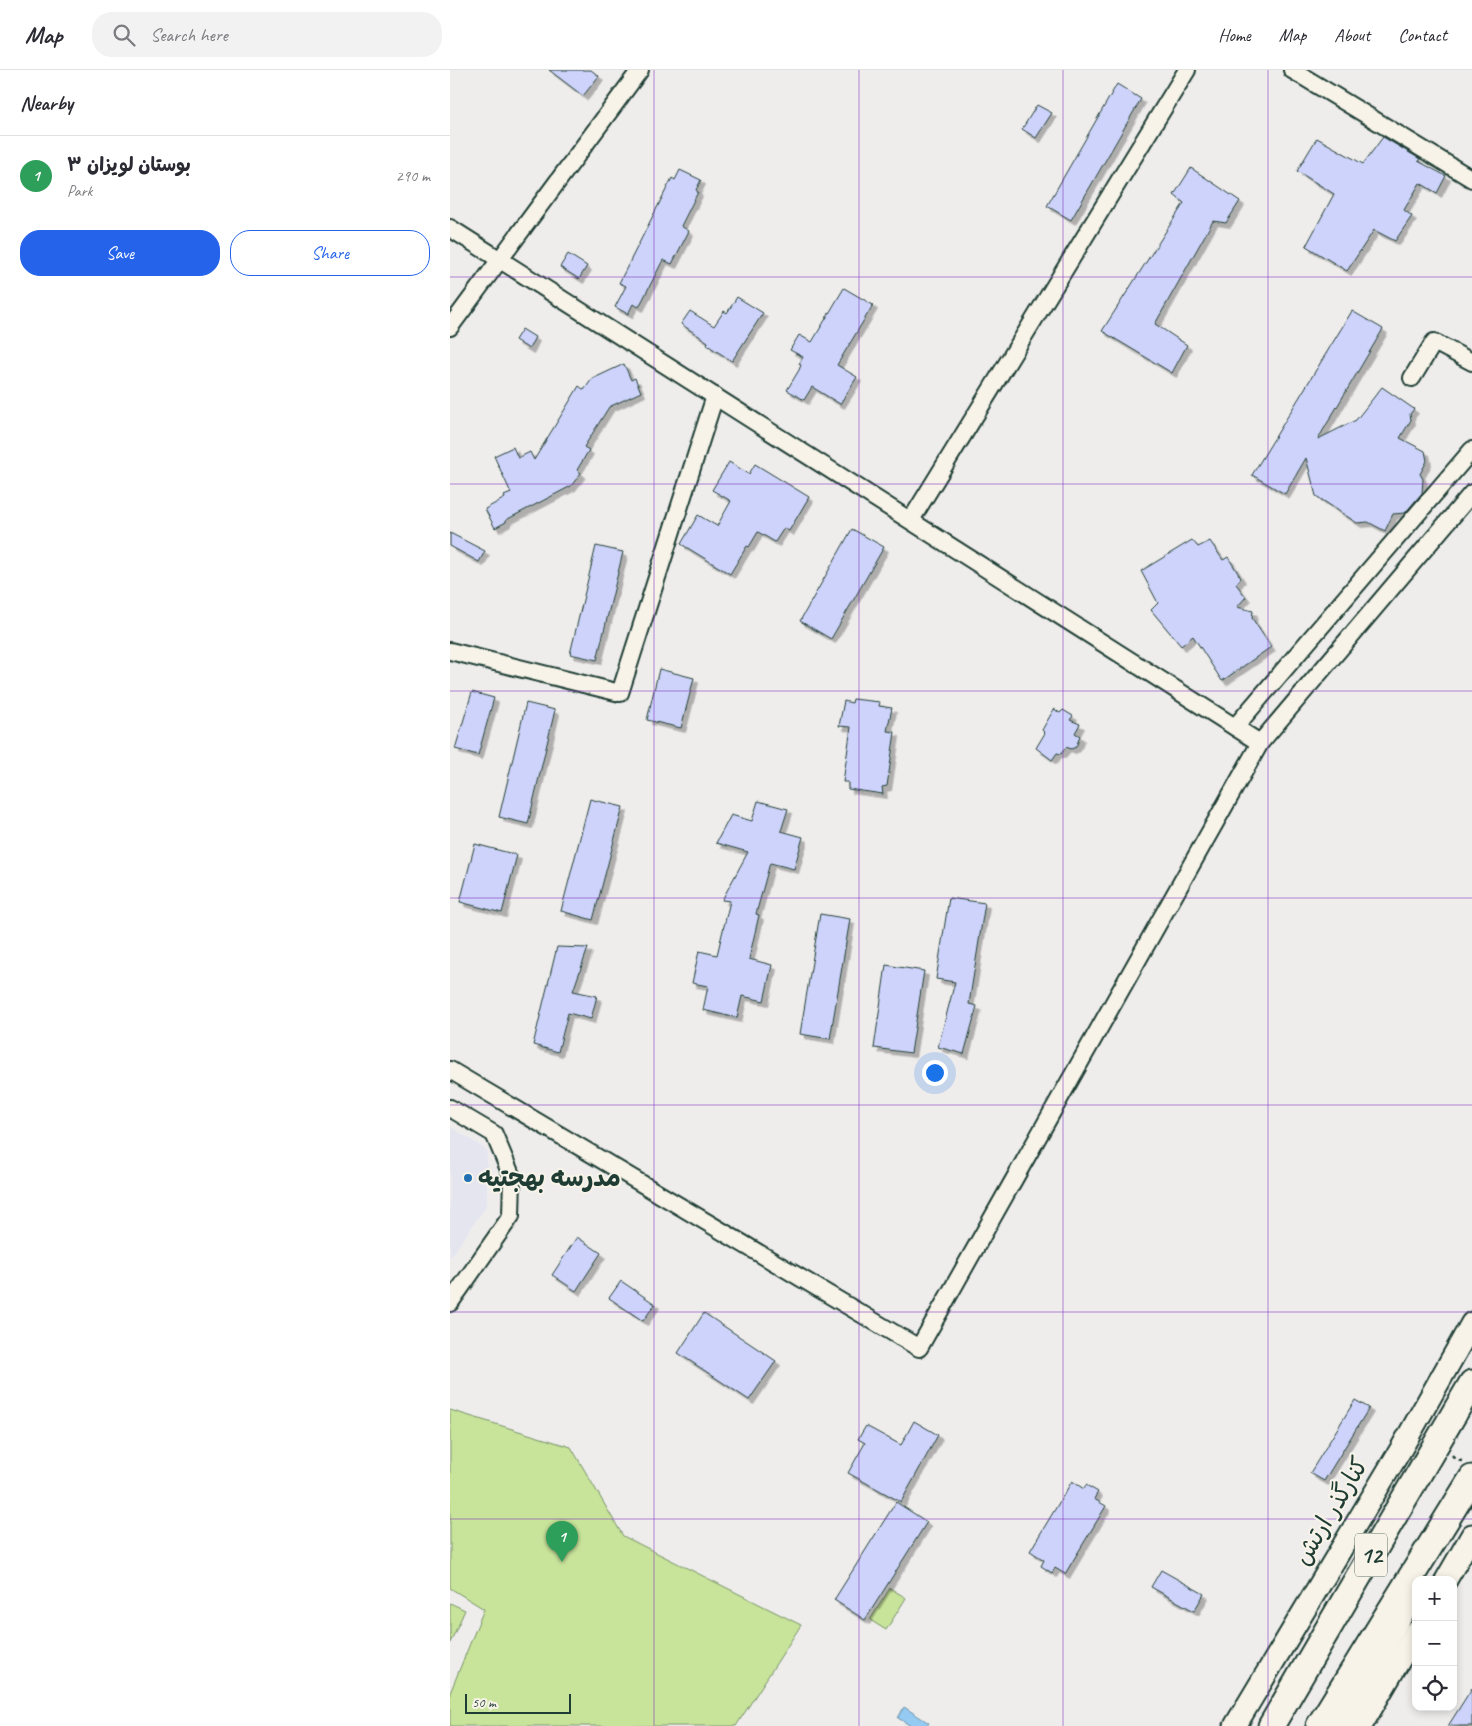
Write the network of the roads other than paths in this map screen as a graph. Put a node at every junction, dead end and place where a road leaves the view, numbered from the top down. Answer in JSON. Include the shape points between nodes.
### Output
{"nodes":[{"id":1,"x":640,"y":70,"type":"edge"},
{"id":2,"x":1187,"y":70,"type":"edge"},
{"id":3,"x":1292,"y":70,"type":"edge"},
{"id":4,"x":1468,"y":183,"type":"edge"},
{"id":5,"x":450,"y":228,"type":"edge"},
{"id":6,"x":500,"y":260,"type":"junction"},
{"id":7,"x":450,"y":327,"type":"edge"},
{"id":8,"x":1472,"y":362,"type":"edge"},
{"id":9,"x":1412,"y":378,"type":"dead end"},
{"id":10,"x":715,"y":396,"type":"junction"},
{"id":11,"x":1472,"y":450,"type":"edge"},
{"id":12,"x":1472,"y":494,"type":"edge"},
{"id":13,"x":910,"y":520,"type":"junction"},
{"id":14,"x":450,"y":651,"type":"edge"},
{"id":15,"x":1235,"y":727,"type":"junction"},
{"id":16,"x":1260,"y":743,"type":"junction"},
{"id":17,"x":450,"y":1070,"type":"edge"},
{"id":18,"x":450,"y":1108,"type":"edge"},
{"id":19,"x":450,"y":1303,"type":"edge"},
{"id":20,"x":1472,"y":1323,"type":"edge"},
{"id":21,"x":1470,"y":1385,"type":"edge"},
{"id":22,"x":1472,"y":1478,"type":"edge"},
{"id":23,"x":1472,"y":1485,"type":"edge"},
{"id":24,"x":1472,"y":1535,"type":"edge"},
{"id":25,"x":1424,"y":1576,"type":"edge"},
{"id":26,"x":1448,"y":1576,"type":"edge"},
{"id":27,"x":1412,"y":1598,"type":"edge"},
{"id":28,"x":1412,"y":1639,"type":"edge"},
{"id":29,"x":1235,"y":1726,"type":"edge"},
{"id":30,"x":1271,"y":1726,"type":"edge"},
{"id":31,"x":1320,"y":1726,"type":"edge"},
{"id":32,"x":1344,"y":1726,"type":"edge"},
{"id":33,"x":1361,"y":1726,"type":"edge"}],
"edges":[{"from":1,"to":6,"type":"street"},
{"from":2,"to":13,"type":"street"},
{"from":3,"to":4,"type":"street"},
{"from":5,"to":6,"type":"street"},
{"from":6,"to":7,"type":"street"},
{"from":6,"to":10,"type":"street"},
{"from":8,"to":9,"type":"street","via":[[1434,342]]},
{"from":10,"to":13,"type":"street"},
{"from":10,"to":14,"type":"street","via":[[620,693]]},
{"from":11,"to":15,"type":"street"},
{"from":12,"to":16,"type":"street"},
{"from":13,"to":15,"type":"street"},
{"from":15,"to":16,"type":"street"},
{"from":16,"to":17,"type":"street","via":[[919,1348]]},
{"from":18,"to":19,"type":"street","via":[[494,1134],[512,1176],[511,1216]]},
{"from":20,"to":29,"type":"main road","name":"کنارگذر ارتش"},
{"from":21,"to":30,"type":"highway","number":"12"},
{"from":22,"to":31,"type":"highway","number":"12"},
{"from":23,"to":25,"type":"main road"},
{"from":24,"to":26,"type":"main road"},
{"from":27,"to":32,"type":"main road"},
{"from":28,"to":33,"type":"main road"}]}
